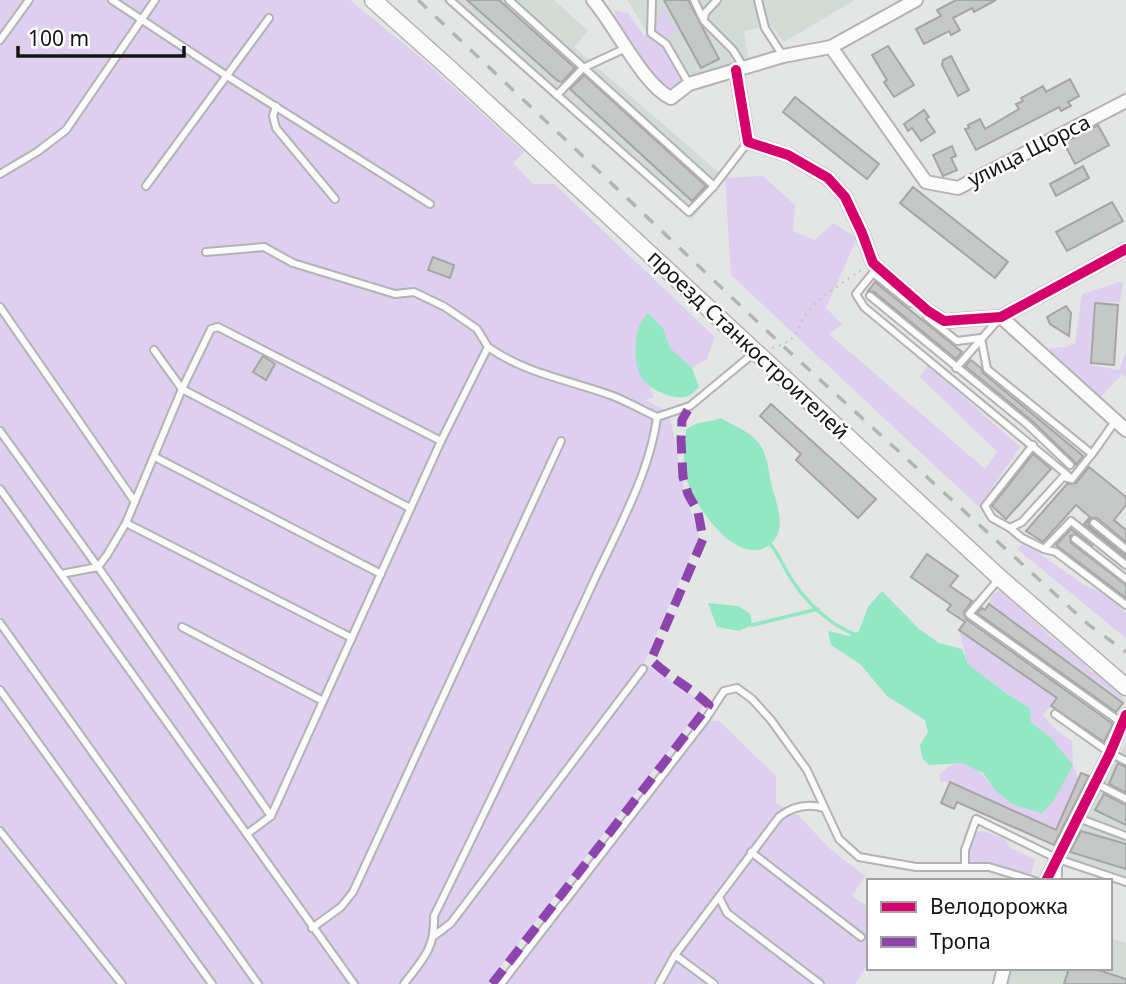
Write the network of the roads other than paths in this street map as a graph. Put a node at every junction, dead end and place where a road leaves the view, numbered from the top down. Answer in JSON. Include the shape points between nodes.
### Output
{"nodes":[{"id":1,"x":29,"y":0,"type":"edge"},
{"id":2,"x":112,"y":0,"type":"edge"},
{"id":3,"x":155,"y":0,"type":"edge"},
{"id":4,"x":373,"y":0,"type":"edge"},
{"id":5,"x":450,"y":0,"type":"edge"},
{"id":6,"x":509,"y":0,"type":"edge"},
{"id":7,"x":593,"y":0,"type":"edge"},
{"id":8,"x":652,"y":0,"type":"edge"},
{"id":9,"x":694,"y":0,"type":"edge"},
{"id":10,"x":716,"y":0,"type":"edge"},
{"id":11,"x":758,"y":0,"type":"edge"},
{"id":12,"x":916,"y":0,"type":"edge"},
{"id":13,"x":269,"y":18,"type":"dead end"},
{"id":14,"x":142,"y":19,"type":"junction"},
{"id":15,"x":704,"y":21,"type":"junction"},
{"id":16,"x":0,"y":40,"type":"edge"},
{"id":17,"x":831,"y":47,"type":"junction"},
{"id":18,"x":626,"y":48,"type":"junction"},
{"id":19,"x":783,"y":56,"type":"junction"},
{"id":20,"x":583,"y":68,"type":"junction"},
{"id":21,"x":740,"y":69,"type":"junction"},
{"id":22,"x":227,"y":76,"type":"junction"},
{"id":23,"x":689,"y":84,"type":"junction"},
{"id":24,"x":557,"y":95,"type":"junction"},
{"id":25,"x":1126,"y":101,"type":"edge"},
{"id":26,"x":276,"y":106,"type":"junction"},
{"id":27,"x":748,"y":142,"type":"junction"},
{"id":28,"x":0,"y":174,"type":"edge"},
{"id":29,"x":146,"y":186,"type":"dead end"},
{"id":30,"x":714,"y":186,"type":"junction"},
{"id":31,"x":335,"y":200,"type":"dead end"},
{"id":32,"x":430,"y":204,"type":"dead end"},
{"id":33,"x":1126,"y":249,"type":"edge"},
{"id":34,"x":206,"y":251,"type":"dead end"},
{"id":35,"x":870,"y":296,"type":"dead end"},
{"id":36,"x":0,"y":307,"type":"edge"},
{"id":37,"x":1001,"y":317,"type":"junction"},
{"id":38,"x":981,"y":338,"type":"junction"},
{"id":39,"x":488,"y":347,"type":"junction"},
{"id":40,"x":154,"y":350,"type":"dead end"},
{"id":41,"x":756,"y":352,"type":"junction"},
{"id":42,"x":956,"y":368,"type":"junction"},
{"id":43,"x":182,"y":389,"type":"junction"},
{"id":44,"x":657,"y":417,"type":"junction"},
{"id":45,"x":1121,"y":425,"type":"edge"},
{"id":46,"x":0,"y":431,"type":"edge"},
{"id":47,"x":561,"y":441,"type":"dead end"},
{"id":48,"x":441,"y":442,"type":"junction"},
{"id":49,"x":1033,"y":445,"type":"junction"},
{"id":50,"x":1092,"y":454,"type":"junction"},
{"id":51,"x":155,"y":457,"type":"junction"},
{"id":52,"x":1070,"y":465,"type":"dead end"},
{"id":53,"x":1072,"y":479,"type":"junction"},
{"id":54,"x":0,"y":489,"type":"edge"},
{"id":55,"x":135,"y":502,"type":"junction"},
{"id":56,"x":410,"y":508,"type":"junction"},
{"id":57,"x":126,"y":523,"type":"junction"},
{"id":58,"x":1094,"y":523,"type":"dead end"},
{"id":59,"x":1010,"y":528,"type":"junction"},
{"id":60,"x":1075,"y":539,"type":"dead end"},
{"id":61,"x":1044,"y":549,"type":"junction"},
{"id":62,"x":1126,"y":550,"type":"edge"},
{"id":63,"x":1126,"y":565,"type":"edge"},
{"id":64,"x":98,"y":567,"type":"junction"},
{"id":65,"x":61,"y":574,"type":"junction"},
{"id":66,"x":381,"y":574,"type":"junction"},
{"id":67,"x":1000,"y":578,"type":"junction"},
{"id":68,"x":1126,"y":579,"type":"edge"},
{"id":69,"x":1126,"y":606,"type":"edge"},
{"id":70,"x":0,"y":623,"type":"edge"},
{"id":71,"x":182,"y":627,"type":"dead end"},
{"id":72,"x":352,"y":638,"type":"junction"},
{"id":73,"x":643,"y":669,"type":"dead end"},
{"id":74,"x":1126,"y":687,"type":"edge"},
{"id":75,"x":0,"y":690,"type":"edge"},
{"id":76,"x":323,"y":701,"type":"junction"},
{"id":77,"x":1055,"y":714,"type":"dead end"},
{"id":78,"x":1125,"y":719,"type":"edge"},
{"id":79,"x":1110,"y":753,"type":"junction"},
{"id":80,"x":1126,"y":761,"type":"edge"},
{"id":81,"x":1095,"y":783,"type":"junction"},
{"id":82,"x":1126,"y":799,"type":"edge"},
{"id":83,"x":824,"y":808,"type":"junction"},
{"id":84,"x":271,"y":816,"type":"junction"},
{"id":85,"x":1078,"y":818,"type":"junction"},
{"id":86,"x":0,"y":831,"type":"edge"},
{"id":87,"x":247,"y":834,"type":"junction"},
{"id":88,"x":1126,"y":836,"type":"edge"},
{"id":89,"x":751,"y":852,"type":"junction"},
{"id":90,"x":1058,"y":859,"type":"junction"},
{"id":91,"x":965,"y":867,"type":"junction"},
{"id":92,"x":1028,"y":879,"type":"edge"},
{"id":93,"x":1047,"y":879,"type":"edge"},
{"id":94,"x":1058,"y":879,"type":"edge"},
{"id":95,"x":1126,"y":882,"type":"edge"},
{"id":96,"x":719,"y":897,"type":"junction"},
{"id":97,"x":312,"y":928,"type":"junction"},
{"id":98,"x":434,"y":936,"type":"junction"},
{"id":99,"x":861,"y":937,"type":"dead end"},
{"id":100,"x":675,"y":955,"type":"junction"},
{"id":101,"x":352,"y":981,"type":"edge"},
{"id":102,"x":122,"y":984,"type":"edge"},
{"id":103,"x":212,"y":984,"type":"edge"},
{"id":104,"x":258,"y":984,"type":"edge"},
{"id":105,"x":344,"y":984,"type":"edge"},
{"id":106,"x":404,"y":984,"type":"edge"},
{"id":107,"x":501,"y":984,"type":"edge"},
{"id":108,"x":659,"y":984,"type":"edge"},
{"id":109,"x":714,"y":984,"type":"edge"},
{"id":110,"x":820,"y":984,"type":"edge"}],
"edges":[{"from":1,"to":16,"type":"lane"},
{"from":2,"to":14,"type":"lane"},
{"from":3,"to":14,"type":"lane"},
{"from":4,"to":41,"type":"main road","name":"проезд Станкостроителей"},
{"from":5,"to":24,"type":"lane"},
{"from":6,"to":20,"type":"lane"},
{"from":7,"to":18,"type":"street"},
{"from":8,"to":23,"type":"lane","via":[[652,33],[666,44]]},
{"from":9,"to":15,"type":"lane"},
{"from":10,"to":15,"type":"lane"},
{"from":11,"to":19,"type":"lane","via":[[765,28]]},
{"from":12,"to":17,"type":"street"},
{"from":13,"to":22,"type":"lane"},
{"from":14,"to":22,"type":"lane"},
{"from":14,"to":28,"type":"lane","via":[[66,130]]},
{"from":15,"to":21,"type":"lane","via":[[733,50]]},
{"from":17,"to":19,"type":"street"},
{"from":17,"to":25,"type":"street","name":"улица Щорса","via":[[926,182],[958,188]]},
{"from":18,"to":20,"type":"lane"},
{"from":18,"to":23,"type":"street","via":[[661,93],[671,98]]},
{"from":19,"to":21,"type":"street"},
{"from":20,"to":24,"type":"lane"},
{"from":20,"to":30,"type":"lane"},
{"from":21,"to":23,"type":"street"},
{"from":21,"to":27,"type":"street"},
{"from":22,"to":26,"type":"lane"},
{"from":22,"to":29,"type":"lane"},
{"from":24,"to":30,"type":"lane","via":[[689,212]]},
{"from":26,"to":31,"type":"lane","via":[[276,128]]},
{"from":26,"to":32,"type":"lane"},
{"from":27,"to":30,"type":"lane"},
{"from":27,"to":37,"type":"street","via":[[788,155],[828,178],[845,197],[873,263],[928,311],[944,321]]},
{"from":33,"to":37,"type":"street"},
{"from":34,"to":39,"type":"lane","via":[[264,247],[292,263],[395,294],[414,292],[477,329]]},
{"from":35,"to":42,"type":"lane"},
{"from":36,"to":55,"type":"lane"},
{"from":37,"to":38,"type":"lane"},
{"from":37,"to":45,"type":"street"},
{"from":38,"to":42,"type":"lane"},
{"from":38,"to":49,"type":"lane","via":[[957,341],[873,274],[856,294],[864,307]]},
{"from":38,"to":50,"type":"lane","via":[[987,369]]},
{"from":39,"to":44,"type":"lane","via":[[518,365],[613,396]]},
{"from":39,"to":48,"type":"lane"},
{"from":40,"to":43,"type":"lane"},
{"from":41,"to":44,"type":"lane","via":[[690,406]]},
{"from":41,"to":67,"type":"main road","name":"проезд Станкостроителей"},
{"from":42,"to":52,"type":"lane"},
{"from":43,"to":48,"type":"lane","via":[[211,329],[218,327]]},
{"from":43,"to":51,"type":"lane"},
{"from":43,"to":56,"type":"lane"},
{"from":44,"to":98,"type":"lane","via":[[646,461],[605,555],[434,916]]},
{"from":45,"to":50,"type":"lane"},
{"from":46,"to":64,"type":"lane"},
{"from":47,"to":97,"type":"lane","via":[[353,891],[341,907]]},
{"from":48,"to":56,"type":"lane"},
{"from":49,"to":53,"type":"lane"},
{"from":49,"to":59,"type":"lane","via":[[985,506],[992,518]]},
{"from":50,"to":53,"type":"lane"},
{"from":51,"to":55,"type":"lane"},
{"from":51,"to":66,"type":"lane"},
{"from":53,"to":59,"type":"lane","via":[[1063,477],[1022,522]]},
{"from":54,"to":65,"type":"lane"},
{"from":55,"to":57,"type":"lane"},
{"from":56,"to":66,"type":"lane"},
{"from":57,"to":64,"type":"lane"},
{"from":57,"to":72,"type":"lane"},
{"from":58,"to":62,"type":"lane"},
{"from":59,"to":61,"type":"lane"},
{"from":60,"to":68,"type":"lane"},
{"from":61,"to":63,"type":"lane","via":[[1071,521]]},
{"from":61,"to":69,"type":"lane","via":[[1056,552]]},
{"from":64,"to":65,"type":"lane"},
{"from":64,"to":84,"type":"lane"},
{"from":65,"to":87,"type":"lane"},
{"from":66,"to":72,"type":"lane"},
{"from":67,"to":74,"type":"main road","name":"проезд Станкостроителей"},
{"from":67,"to":78,"type":"lane","via":[[969,614]]},
{"from":70,"to":104,"type":"lane"},
{"from":71,"to":76,"type":"lane"},
{"from":72,"to":76,"type":"lane"},
{"from":73,"to":98,"type":"lane","via":[[451,923]]},
{"from":75,"to":103,"type":"lane"},
{"from":76,"to":84,"type":"lane"},
{"from":77,"to":79,"type":"lane"},
{"from":78,"to":79,"type":"street"},
{"from":79,"to":80,"type":"lane"},
{"from":79,"to":81,"type":"street"},
{"from":81,"to":82,"type":"lane"},
{"from":81,"to":85,"type":"street"},
{"from":83,"to":89,"type":"lane","via":[[810,804],[788,810]]},
{"from":83,"to":91,"type":"lane","via":[[839,839],[859,858],[916,867]]},
{"from":83,"to":107,"type":"lane","via":[[807,770],[771,720],[737,688],[724,691]]},
{"from":84,"to":87,"type":"lane"},
{"from":85,"to":88,"type":"lane"},
{"from":85,"to":90,"type":"street"},
{"from":86,"to":102,"type":"lane"},
{"from":87,"to":97,"type":"lane"},
{"from":89,"to":96,"type":"lane"},
{"from":89,"to":99,"type":"lane"},
{"from":90,"to":91,"type":"lane","via":[[976,819],[965,850]]},
{"from":90,"to":93,"type":"street"},
{"from":90,"to":94,"type":"lane"},
{"from":90,"to":95,"type":"lane"},
{"from":91,"to":92,"type":"lane","via":[[989,867]]},
{"from":96,"to":100,"type":"lane"},
{"from":96,"to":110,"type":"lane","via":[[727,913]]},
{"from":97,"to":101,"type":"lane"},
{"from":98,"to":106,"type":"lane","via":[[429,952]]},
{"from":100,"to":108,"type":"lane"},
{"from":100,"to":109,"type":"lane"},
{"from":101,"to":105,"type":"lane"}]}
